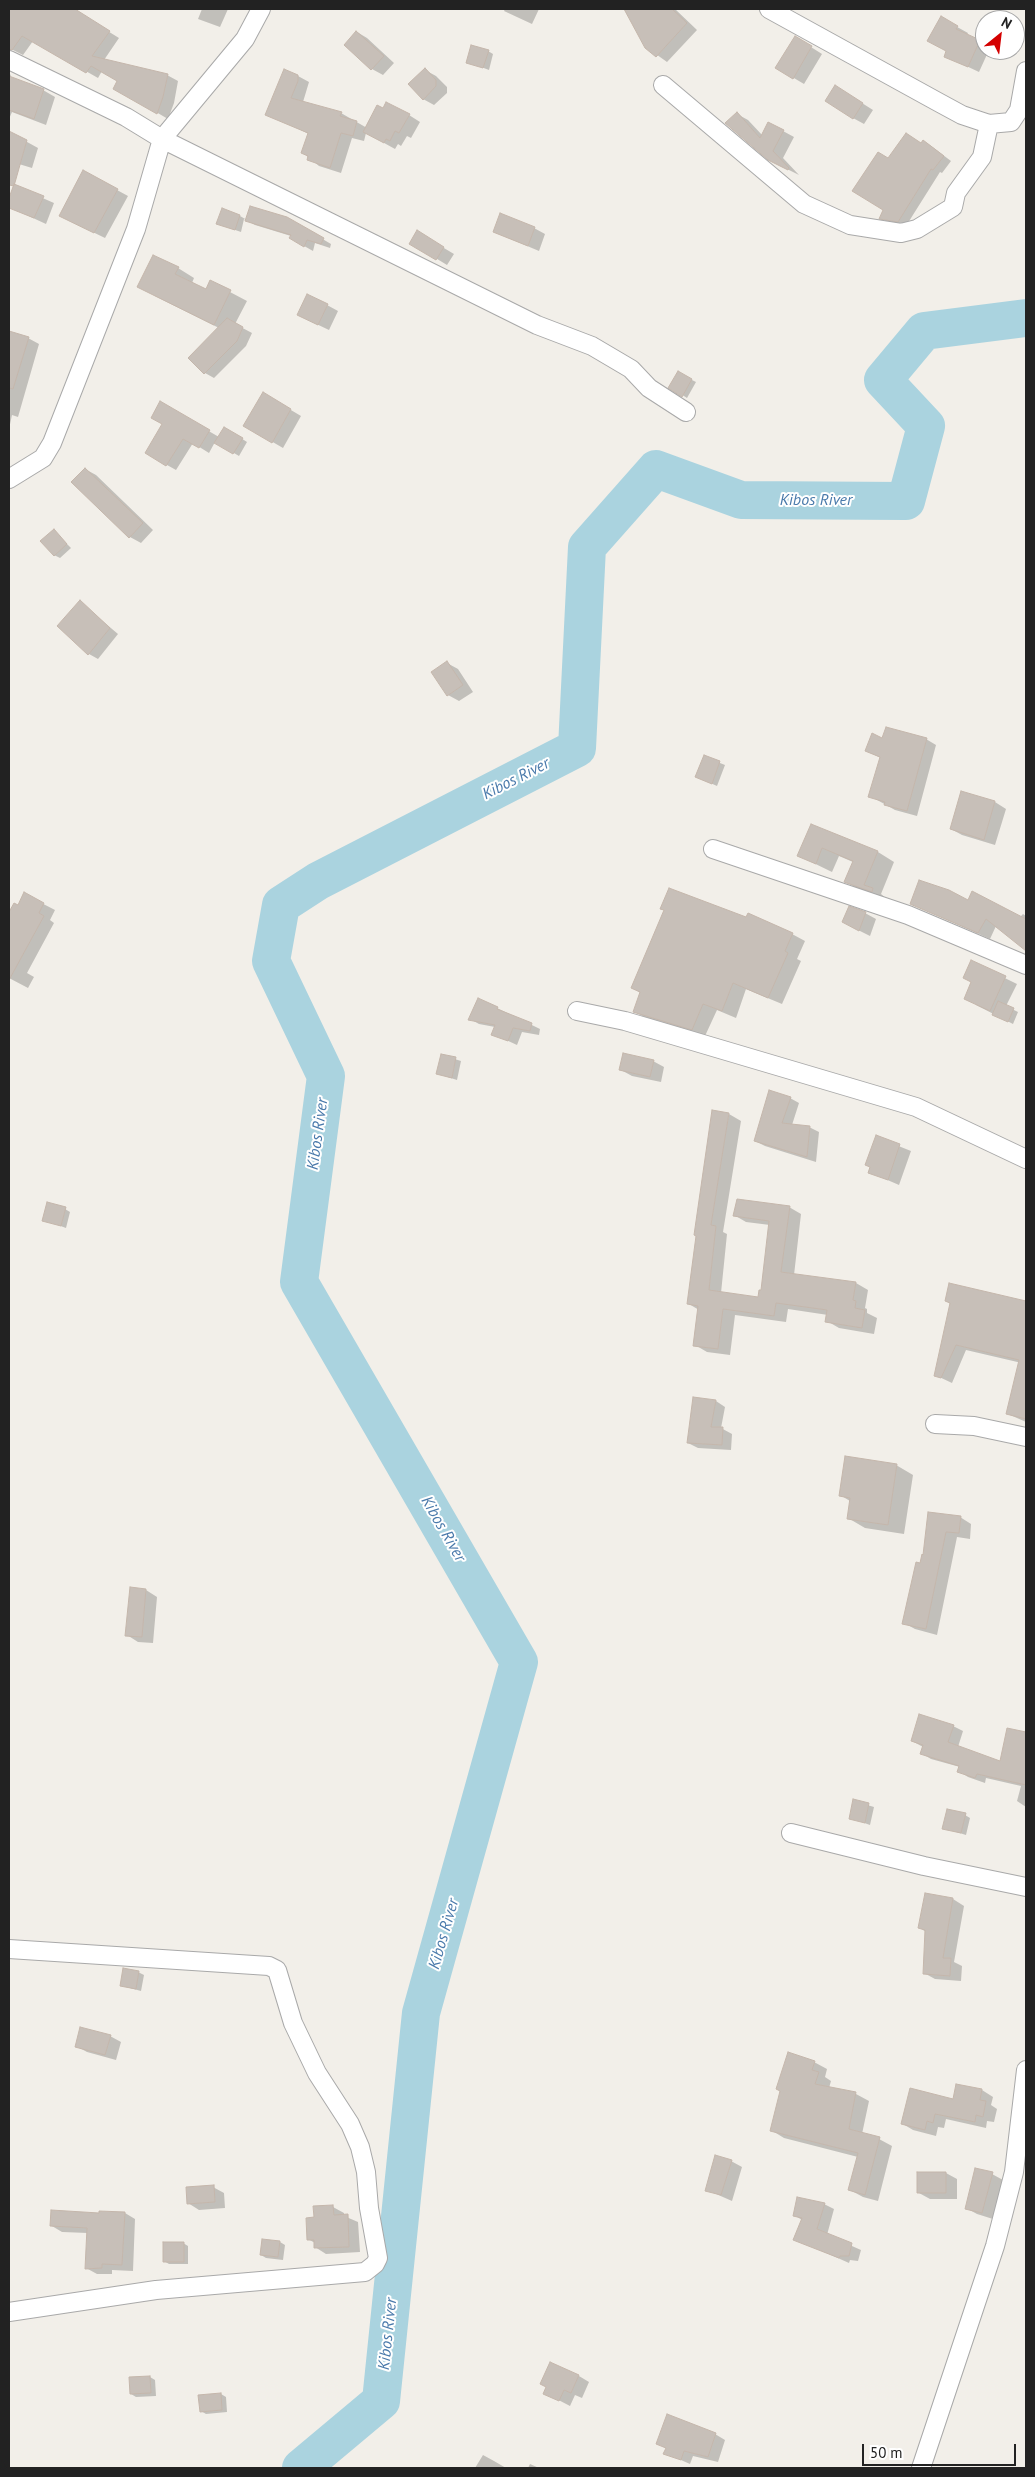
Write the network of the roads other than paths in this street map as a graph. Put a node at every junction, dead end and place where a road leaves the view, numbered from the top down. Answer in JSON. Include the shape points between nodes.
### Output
{"nodes":[{"id":1,"x":261,"y":9,"type":"edge"},
{"id":2,"x":769,"y":9,"type":"edge"},
{"id":3,"x":9,"y":60,"type":"edge"},
{"id":4,"x":1026,"y":70,"type":"edge"},
{"id":5,"x":663,"y":85,"type":"dead end"},
{"id":6,"x":989,"y":124,"type":"junction"},
{"id":7,"x":162,"y":139,"type":"junction"},
{"id":8,"x":686,"y":412,"type":"dead end"},
{"id":9,"x":9,"y":478,"type":"edge"},
{"id":10,"x":713,"y":849,"type":"dead end"},
{"id":11,"x":1026,"y":965,"type":"edge"},
{"id":12,"x":576,"y":1011,"type":"dead end"},
{"id":13,"x":1026,"y":1159,"type":"edge"},
{"id":14,"x":935,"y":1424,"type":"dead end"},
{"id":15,"x":1026,"y":1437,"type":"edge"},
{"id":16,"x":791,"y":1833,"type":"dead end"},
{"id":17,"x":1026,"y":1887,"type":"edge"},
{"id":18,"x":9,"y":1949,"type":"edge"},
{"id":19,"x":1026,"y":2070,"type":"edge"},
{"id":20,"x":9,"y":2312,"type":"edge"},
{"id":21,"x":921,"y":2468,"type":"edge"}],
"edges":[{"from":1,"to":7,"type":"street","via":[[245,38]]},
{"from":2,"to":6,"type":"street","via":[[946,106]]},
{"from":3,"to":7,"type":"street","via":[[126,117]]},
{"from":4,"to":6,"type":"street","via":[[1019,110],[1011,122]]},
{"from":5,"to":6,"type":"street","via":[[804,204],[850,225],[883,232],[901,233],[917,229],[953,207],[956,194],[982,157]]},
{"from":7,"to":8,"type":"street","via":[[537,325],[592,346],[631,369],[650,388]]},
{"from":7,"to":9,"type":"street","via":[[136,229],[52,442],[43,458]]},
{"from":10,"to":11,"type":"street","via":[[908,916]]},
{"from":12,"to":13,"type":"street","via":[[624,1021],[916,1107]]},
{"from":14,"to":15,"type":"street","via":[[974,1426]]},
{"from":16,"to":17,"type":"street"},
{"from":18,"to":20,"type":"street","via":[[269,1966],[277,1970],[293,2024],[360,2147],[378,2258],[365,2272],[156,2290]]},
{"from":19,"to":21,"type":"street","via":[[1014,2172],[995,2246]]}]}
